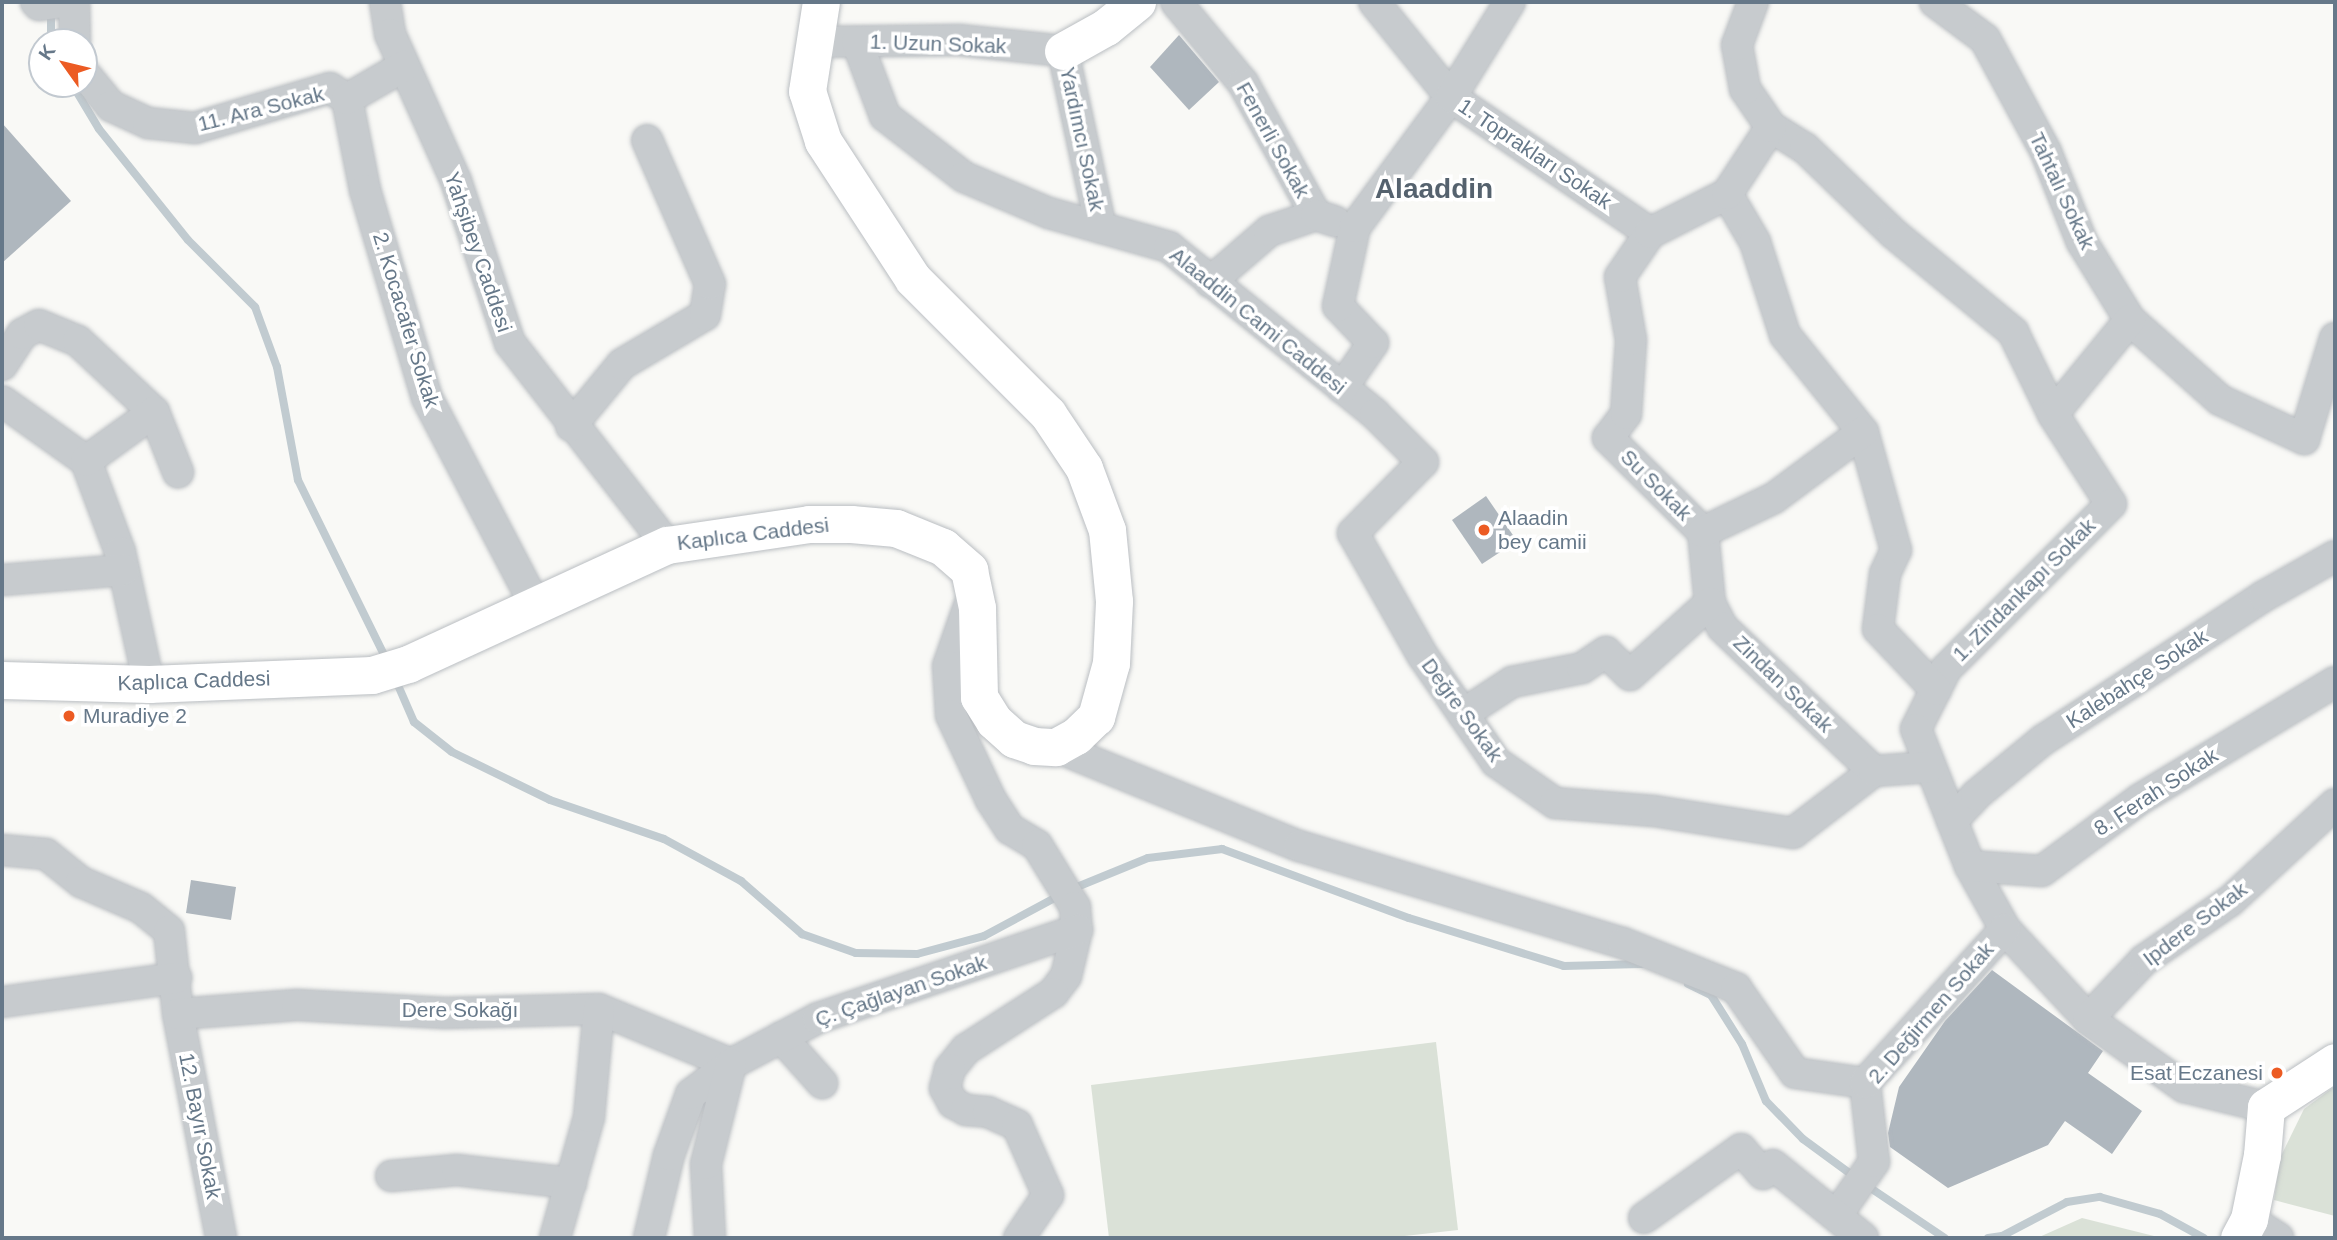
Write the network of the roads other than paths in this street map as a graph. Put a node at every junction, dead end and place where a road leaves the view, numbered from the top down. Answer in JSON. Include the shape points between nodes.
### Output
{"nodes":[{"id":1,"x":74,"y":2,"type":"edge"},
{"id":2,"x":385,"y":2,"type":"edge"},
{"id":3,"x":821,"y":2,"type":"edge"},
{"id":4,"x":1137,"y":2,"type":"edge"},
{"id":5,"x":1175,"y":2,"type":"edge"},
{"id":6,"x":1374,"y":2,"type":"edge"},
{"id":7,"x":1510,"y":2,"type":"edge"},
{"id":8,"x":1753,"y":2,"type":"edge"},
{"id":9,"x":1935,"y":2,"type":"edge"},
{"id":10,"x":75,"y":28,"type":"edge"},
{"id":11,"x":857,"y":41,"type":"junction"},
{"id":12,"x":813,"y":42,"type":"junction"},
{"id":13,"x":1063,"y":51,"type":"junction"},
{"id":14,"x":404,"y":66,"type":"junction"},
{"id":15,"x":98,"y":90,"type":"edge"},
{"id":16,"x":1451,"y":97,"type":"junction"},
{"id":17,"x":347,"y":99,"type":"junction"},
{"id":18,"x":1771,"y":127,"type":"junction"},
{"id":19,"x":646,"y":140,"type":"dead end"},
{"id":20,"x":1727,"y":194,"type":"junction"},
{"id":21,"x":1316,"y":215,"type":"junction"},
{"id":22,"x":1355,"y":227,"type":"junction"},
{"id":23,"x":1101,"y":228,"type":"junction"},
{"id":24,"x":1650,"y":233,"type":"junction"},
{"id":25,"x":1210,"y":282,"type":"junction"},
{"id":26,"x":2130,"y":320,"type":"junction"},
{"id":27,"x":2335,"y":338,"type":"edge"},
{"id":28,"x":2,"y":365,"type":"edge"},
{"id":29,"x":1342,"y":388,"type":"junction"},
{"id":30,"x":2,"y":401,"type":"edge"},
{"id":31,"x":154,"y":412,"type":"junction"},
{"id":32,"x":2053,"y":414,"type":"junction"},
{"id":33,"x":571,"y":426,"type":"junction"},
{"id":34,"x":1863,"y":432,"type":"junction"},
{"id":35,"x":86,"y":461,"type":"junction"},
{"id":36,"x":1423,"y":462,"type":"joint"},
{"id":37,"x":178,"y":472,"type":"dead end"},
{"id":38,"x":1703,"y":532,"type":"junction"},
{"id":39,"x":667,"y":545,"type":"junction"},
{"id":40,"x":2335,"y":556,"type":"edge"},
{"id":41,"x":124,"y":570,"type":"junction"},
{"id":42,"x":2,"y":580,"type":"edge"},
{"id":43,"x":973,"y":589,"type":"junction"},
{"id":44,"x":534,"y":603,"type":"junction"},
{"id":45,"x":1710,"y":603,"type":"junction"},
{"id":46,"x":2,"y":680,"type":"edge"},
{"id":47,"x":2335,"y":682,"type":"edge"},
{"id":48,"x":149,"y":684,"type":"junction"},
{"id":49,"x":1936,"y":690,"type":"junction"},
{"id":50,"x":1463,"y":714,"type":"junction"},
{"id":51,"x":1056,"y":747,"type":"junction"},
{"id":52,"x":1930,"y":767,"type":"junction"},
{"id":53,"x":1874,"y":771,"type":"junction"},
{"id":54,"x":2334,"y":806,"type":"edge"},
{"id":55,"x":1952,"y":821,"type":"junction"},
{"id":56,"x":2,"y":850,"type":"edge"},
{"id":57,"x":1970,"y":866,"type":"junction"},
{"id":58,"x":1072,"y":908,"type":"junction"},
{"id":59,"x":2005,"y":929,"type":"junction"},
{"id":60,"x":176,"y":978,"type":"junction"},
{"id":61,"x":2,"y":1002,"type":"edge"},
{"id":62,"x":599,"y":1009,"type":"junction"},
{"id":63,"x":178,"y":1014,"type":"junction"},
{"id":64,"x":2088,"y":1019,"type":"junction"},
{"id":65,"x":781,"y":1037,"type":"junction"},
{"id":66,"x":2335,"y":1062,"type":"edge"},
{"id":67,"x":731,"y":1064,"type":"junction"},
{"id":68,"x":822,"y":1083,"type":"dead end"},
{"id":69,"x":1865,"y":1083,"type":"junction"},
{"id":70,"x":2266,"y":1107,"type":"junction"},
{"id":71,"x":391,"y":1176,"type":"dead end"},
{"id":72,"x":570,"y":1183,"type":"junction"},
{"id":73,"x":1842,"y":1208,"type":"junction"},
{"id":74,"x":1644,"y":1218,"type":"dead end"},
{"id":75,"x":2255,"y":1232,"type":"edge"},
{"id":76,"x":221,"y":1238,"type":"edge"},
{"id":77,"x":555,"y":1238,"type":"edge"},
{"id":78,"x":649,"y":1238,"type":"edge"},
{"id":79,"x":710,"y":1238,"type":"edge"},
{"id":80,"x":1020,"y":1238,"type":"edge"},
{"id":81,"x":1863,"y":1238,"type":"edge"}],
"edges":[{"from":1,"to":10,"type":"street"},
{"from":2,"to":14,"type":"street","name":"Yahşibey Caddesi","via":[[390,34]]},
{"from":3,"to":12,"type":"main road"},
{"from":4,"to":13,"type":"main road","via":[[1106,27]]},
{"from":5,"to":21,"type":"street","name":"Fenerli Sokak","via":[[1243,83]]},
{"from":6,"to":16,"type":"street","name":"1. Toprakları Sokak"},
{"from":7,"to":16,"type":"street"},
{"from":8,"to":18,"type":"street","via":[[1737,45],[1745,89]]},
{"from":9,"to":26,"type":"street","name":"Tahtalı Sokak","via":[[1985,39],[2046,152],[2082,242]]},
{"from":11,"to":12,"type":"street","name":"1. Uzun Sokak"},
{"from":11,"to":13,"type":"street","name":"1. Uzun Sokak","via":[[959,40]]},
{"from":11,"to":23,"type":"street","name":"Alaaddin Cami Caddesi","via":[[886,116],[964,177],[1049,213]]},
{"from":12,"to":51,"type":"main road","via":[[807,90],[823,141],[913,279],[1048,414],[1084,468],[1107,530],[1114,601],[1111,663],[1096,717]]},
{"from":13,"to":23,"type":"street","name":"Yardımcı Sokak"},
{"from":14,"to":17,"type":"street","name":"11. Ara Sokak"},
{"from":14,"to":33,"type":"street","name":"Yahşibey Caddesi","via":[[456,181],[509,343]]},
{"from":15,"to":17,"type":"street","name":"11. Ara Sokak","via":[[111,106],[148,123],[195,128],[330,89]]},
{"from":16,"to":22,"type":"street"},
{"from":16,"to":24,"type":"street","name":"1. Toprakları Sokak"},
{"from":17,"to":44,"type":"street","name":"2. Kocacafer Sokak","via":[[365,190],[427,398]]},
{"from":18,"to":20,"type":"street"},
{"from":18,"to":32,"type":"street","name":"1. Zindankapı Sokak","via":[[1805,148],[1893,233],[2013,332]]},
{"from":19,"to":33,"type":"street","via":[[710,284],[705,315],[622,364]]},
{"from":20,"to":24,"type":"street"},
{"from":20,"to":34,"type":"street","via":[[1755,242],[1785,335]]},
{"from":21,"to":22,"type":"street","name":"Fenerli Sokak"},
{"from":21,"to":25,"type":"street","name":"Fenerli Sokak","via":[[1269,231]]},
{"from":22,"to":29,"type":"street","via":[[1338,306],[1373,343]]},
{"from":23,"to":25,"type":"street","name":"Alaaddin Cami Caddesi","via":[[1170,247]]},
{"from":24,"to":38,"type":"street","name":"Su Sokak","via":[[1620,277],[1631,340],[1626,414],[1608,438]]},
{"from":25,"to":29,"type":"street","name":"Alaaddin Cami Caddesi"},
{"from":26,"to":27,"type":"street","name":"Tahtalı Sokak","via":[[2220,400],[2304,439]]},
{"from":26,"to":32,"type":"street"},
{"from":28,"to":31,"type":"street","via":[[22,334],[39,325],[51,328],[78,341]]},
{"from":29,"to":36,"type":"street","name":"Alaaddin Cami Caddesi"},
{"from":30,"to":35,"type":"street"},
{"from":31,"to":35,"type":"street"},
{"from":31,"to":37,"type":"street"},
{"from":32,"to":49,"type":"street","name":"1. Zindankapı Sokak","via":[[2110,504],[1946,669]]},
{"from":33,"to":39,"type":"street","name":"Yahşibey Caddesi"},
{"from":34,"to":38,"type":"street","via":[[1774,498]]},
{"from":34,"to":49,"type":"street","via":[[1896,550],[1885,573],[1878,629]]},
{"from":35,"to":41,"type":"street"},
{"from":36,"to":50,"type":"street","name":"Değre Sokak","via":[[1353,533],[1423,656]]},
{"from":38,"to":45,"type":"street","name":"Zindan Sokak"},
{"from":39,"to":43,"type":"main road","name":"Kaplıca Caddesi","via":[[809,524],[896,528],[943,547],[968,570]]},
{"from":39,"to":44,"type":"main road","name":"Kaplıca Caddesi"},
{"from":40,"to":55,"type":"street","name":"Kalebahçe Sokak","via":[[2264,596],[2043,740]]},
{"from":41,"to":42,"type":"street"},
{"from":41,"to":48,"type":"street"},
{"from":43,"to":51,"type":"main road","name":"Kaplıca Caddesi","via":[[979,697],[994,721],[1014,739]]},
{"from":43,"to":58,"type":"street","via":[[948,666],[951,715],[991,800],[1010,829],[1037,845]]},
{"from":44,"to":48,"type":"main road","name":"Kaplıca Caddesi","via":[[408,664],[372,675]]},
{"from":45,"to":50,"type":"street","via":[[1630,675],[1606,652],[1581,668],[1512,682]]},
{"from":45,"to":53,"type":"street","name":"Zindan Sokak","via":[[1722,627]]},
{"from":46,"to":48,"type":"main road","name":"Kaplıca Caddesi"},
{"from":47,"to":57,"type":"street","name":"8. Ferah Sokak","via":[[2140,799],[2042,871]]},
{"from":49,"to":52,"type":"street","name":"1. Zindankapı Sokak","via":[[1916,729]]},
{"from":50,"to":53,"type":"street","name":"Değre Sokak","via":[[1496,762],[1555,803],[1654,811],[1793,833]]},
{"from":51,"to":69,"type":"street","via":[[1299,845],[1623,943],[1736,988],[1795,1073]]},
{"from":52,"to":53,"type":"street"},
{"from":52,"to":55,"type":"street","name":"1. Zindankapı Sokak"},
{"from":54,"to":64,"type":"street","name":"Ipdere Sokak","via":[[2230,901],[2144,960]]},
{"from":55,"to":57,"type":"street","name":"1. Zindankapı Sokak"},
{"from":56,"to":60,"type":"street","name":"12. Bayır Sokak","via":[[46,854],[81,882],[141,908],[169,931]]},
{"from":57,"to":59,"type":"street","name":"1. Zindankapı Sokak"},
{"from":58,"to":65,"type":"street","name":"Ç. Çağlayan Sokak"},
{"from":58,"to":80,"type":"street","via":[[1066,976],[1053,993],[966,1049],[950,1069],[945,1088],[953,1103],[966,1110],[988,1112],[1017,1125],[1048,1195]]},
{"from":59,"to":64,"type":"street","name":"1. Zindankapı Sokak"},
{"from":59,"to":69,"type":"street","name":"2. Değirmen Sokak"},
{"from":60,"to":61,"type":"street"},
{"from":60,"to":63,"type":"street","name":"12. Bayır Sokak"},
{"from":62,"to":63,"type":"street","name":"Dere Sokağı","via":[[445,1013],[297,1005]]},
{"from":62,"to":67,"type":"street","name":"Dere Sokağı"},
{"from":62,"to":72,"type":"street","via":[[589,1117]]},
{"from":63,"to":76,"type":"street","name":"12. Bayır Sokak"},
{"from":64,"to":70,"type":"street","name":"1. Zindankapı Sokak","via":[[2184,1087]]},
{"from":65,"to":67,"type":"street","name":"Ç. Çağlayan Sokak"},
{"from":65,"to":68,"type":"street"},
{"from":66,"to":70,"type":"main road"},
{"from":67,"to":78,"type":"street","name":"Ç. Çağlayan Sokak","via":[[691,1094],[669,1155]]},
{"from":67,"to":79,"type":"street","via":[[706,1164]]},
{"from":69,"to":73,"type":"street","name":"2. Değirmen Sokak","via":[[1874,1162]]},
{"from":70,"to":75,"type":"main road"},
{"from":71,"to":72,"type":"street","via":[[457,1170]]},
{"from":72,"to":77,"type":"street"},
{"from":73,"to":74,"type":"street","via":[[1773,1165],[1763,1174],[1741,1149]]},
{"from":73,"to":81,"type":"street"}]}
